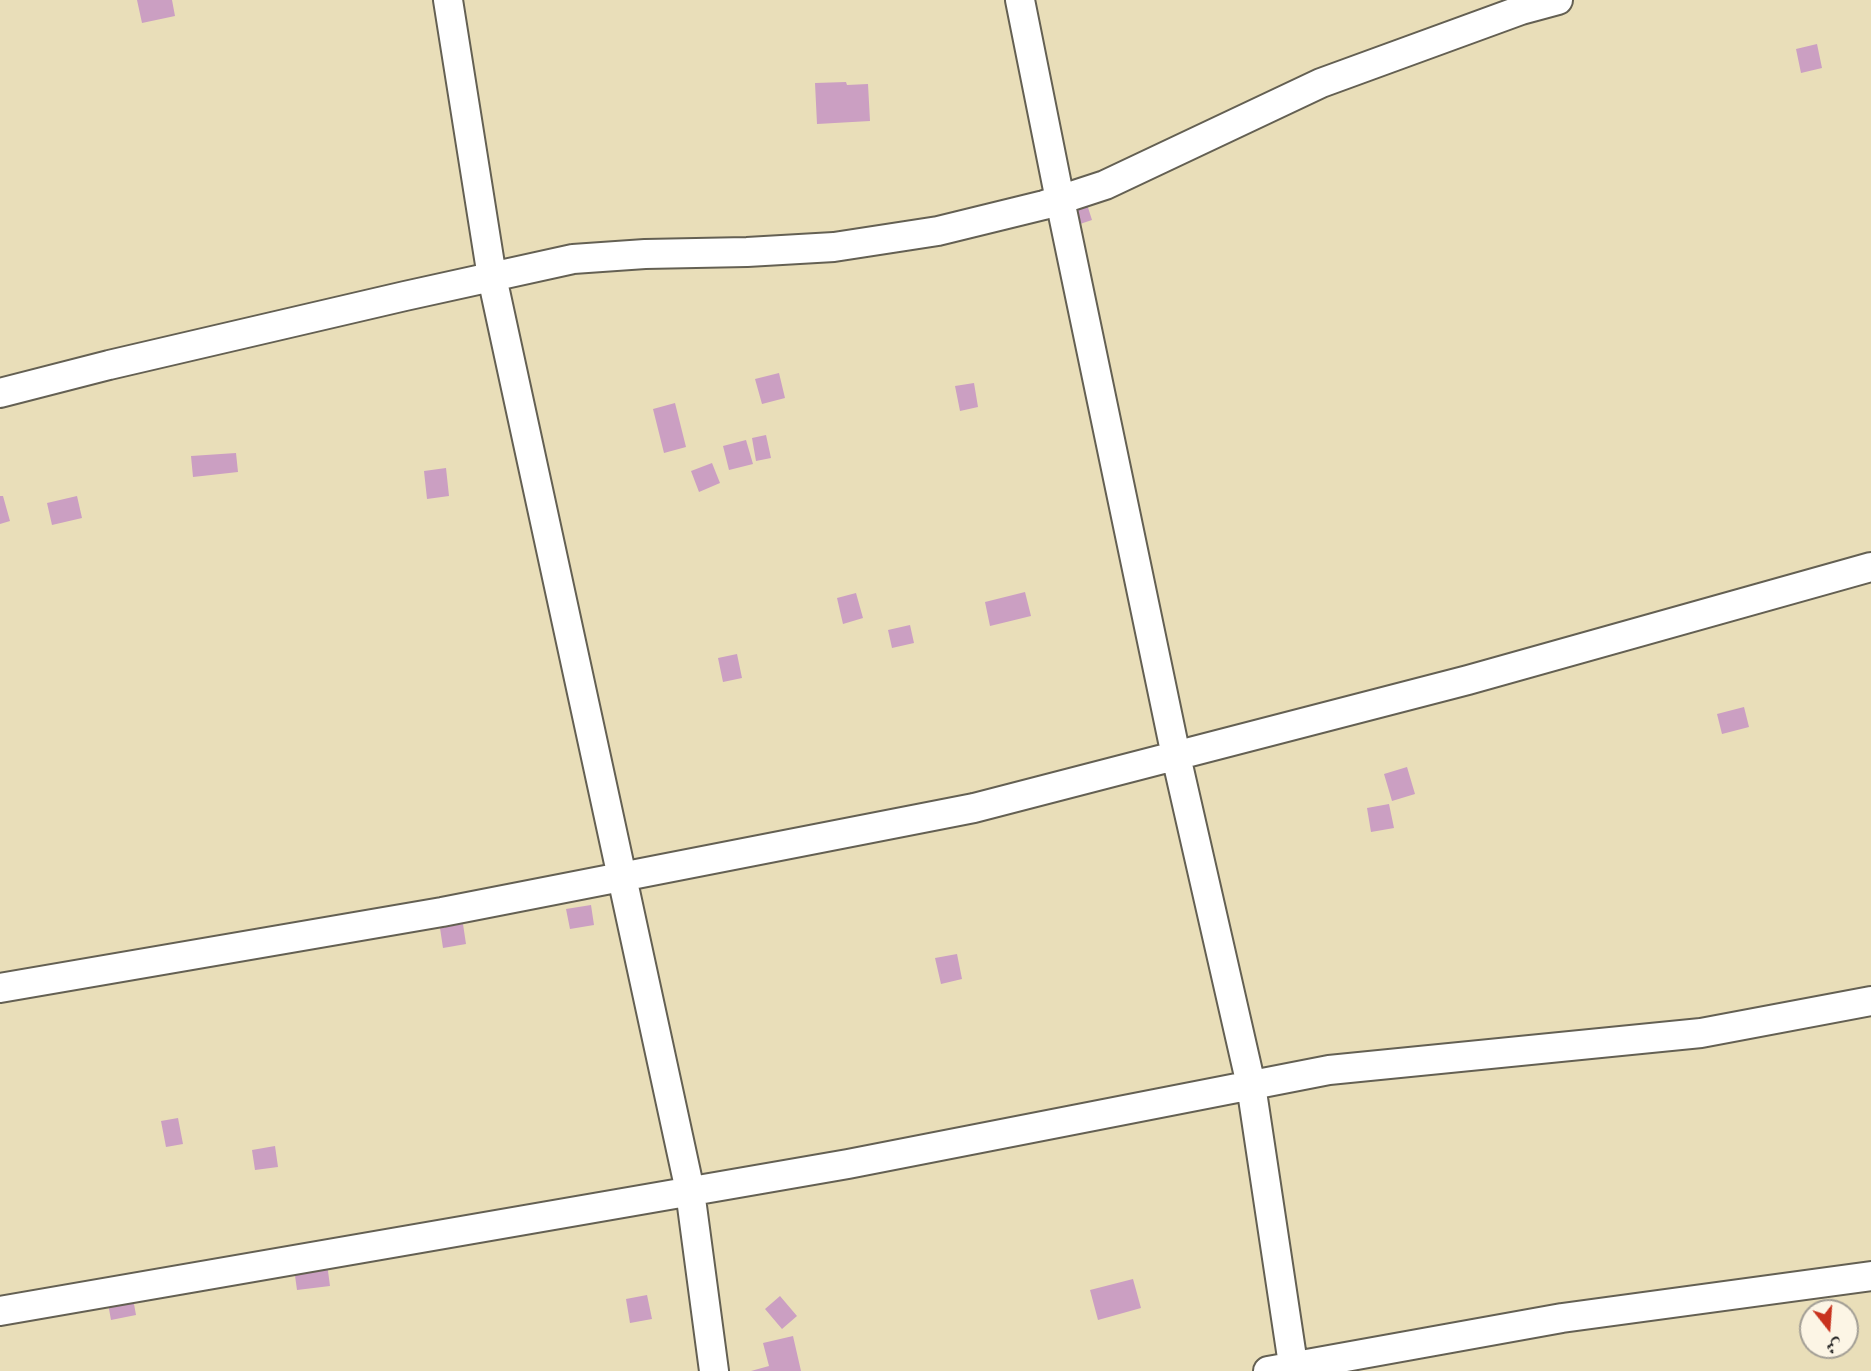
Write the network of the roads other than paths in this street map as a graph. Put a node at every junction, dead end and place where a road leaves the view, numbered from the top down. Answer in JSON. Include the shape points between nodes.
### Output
{"nodes":[{"id":1,"x":448,"y":0,"type":"edge"},
{"id":2,"x":1020,"y":0,"type":"edge"},
{"id":3,"x":1558,"y":0,"type":"edge"},
{"id":4,"x":1060,"y":200,"type":"junction"},
{"id":5,"x":492,"y":277,"type":"junction"},
{"id":6,"x":0,"y":393,"type":"edge"},
{"id":7,"x":1871,"y":567,"type":"edge"},
{"id":8,"x":1176,"y":756,"type":"junction"},
{"id":9,"x":623,"y":877,"type":"junction"},
{"id":10,"x":0,"y":988,"type":"edge"},
{"id":11,"x":1871,"y":1001,"type":"edge"},
{"id":12,"x":1251,"y":1085,"type":"junction"},
{"id":13,"x":690,"y":1191,"type":"junction"},
{"id":14,"x":1871,"y":1276,"type":"edge"},
{"id":15,"x":0,"y":1311,"type":"edge"},
{"id":16,"x":1285,"y":1369,"type":"edge"},
{"id":17,"x":714,"y":1371,"type":"edge"}],
"edges":[{"from":1,"to":5,"type":"street"},
{"from":2,"to":4,"type":"street"},
{"from":3,"to":4,"type":"street","via":[[1321,83],[1106,185]]},
{"from":4,"to":5,"type":"street","via":[[938,231],[834,247],[573,259]]},
{"from":4,"to":8,"type":"street"},
{"from":5,"to":6,"type":"street"},
{"from":5,"to":9,"type":"street"},
{"from":7,"to":8,"type":"street","via":[[1468,680]]},
{"from":8,"to":9,"type":"street","via":[[974,808]]},
{"from":8,"to":12,"type":"street"},
{"from":9,"to":10,"type":"street"},
{"from":9,"to":13,"type":"street"},
{"from":11,"to":12,"type":"street","via":[[1701,1033],[1329,1070]]},
{"from":12,"to":13,"type":"street"},
{"from":12,"to":16,"type":"street"},
{"from":13,"to":15,"type":"street"},
{"from":13,"to":17,"type":"street"},
{"from":14,"to":16,"type":"street","via":[[1562,1318]]}]}
